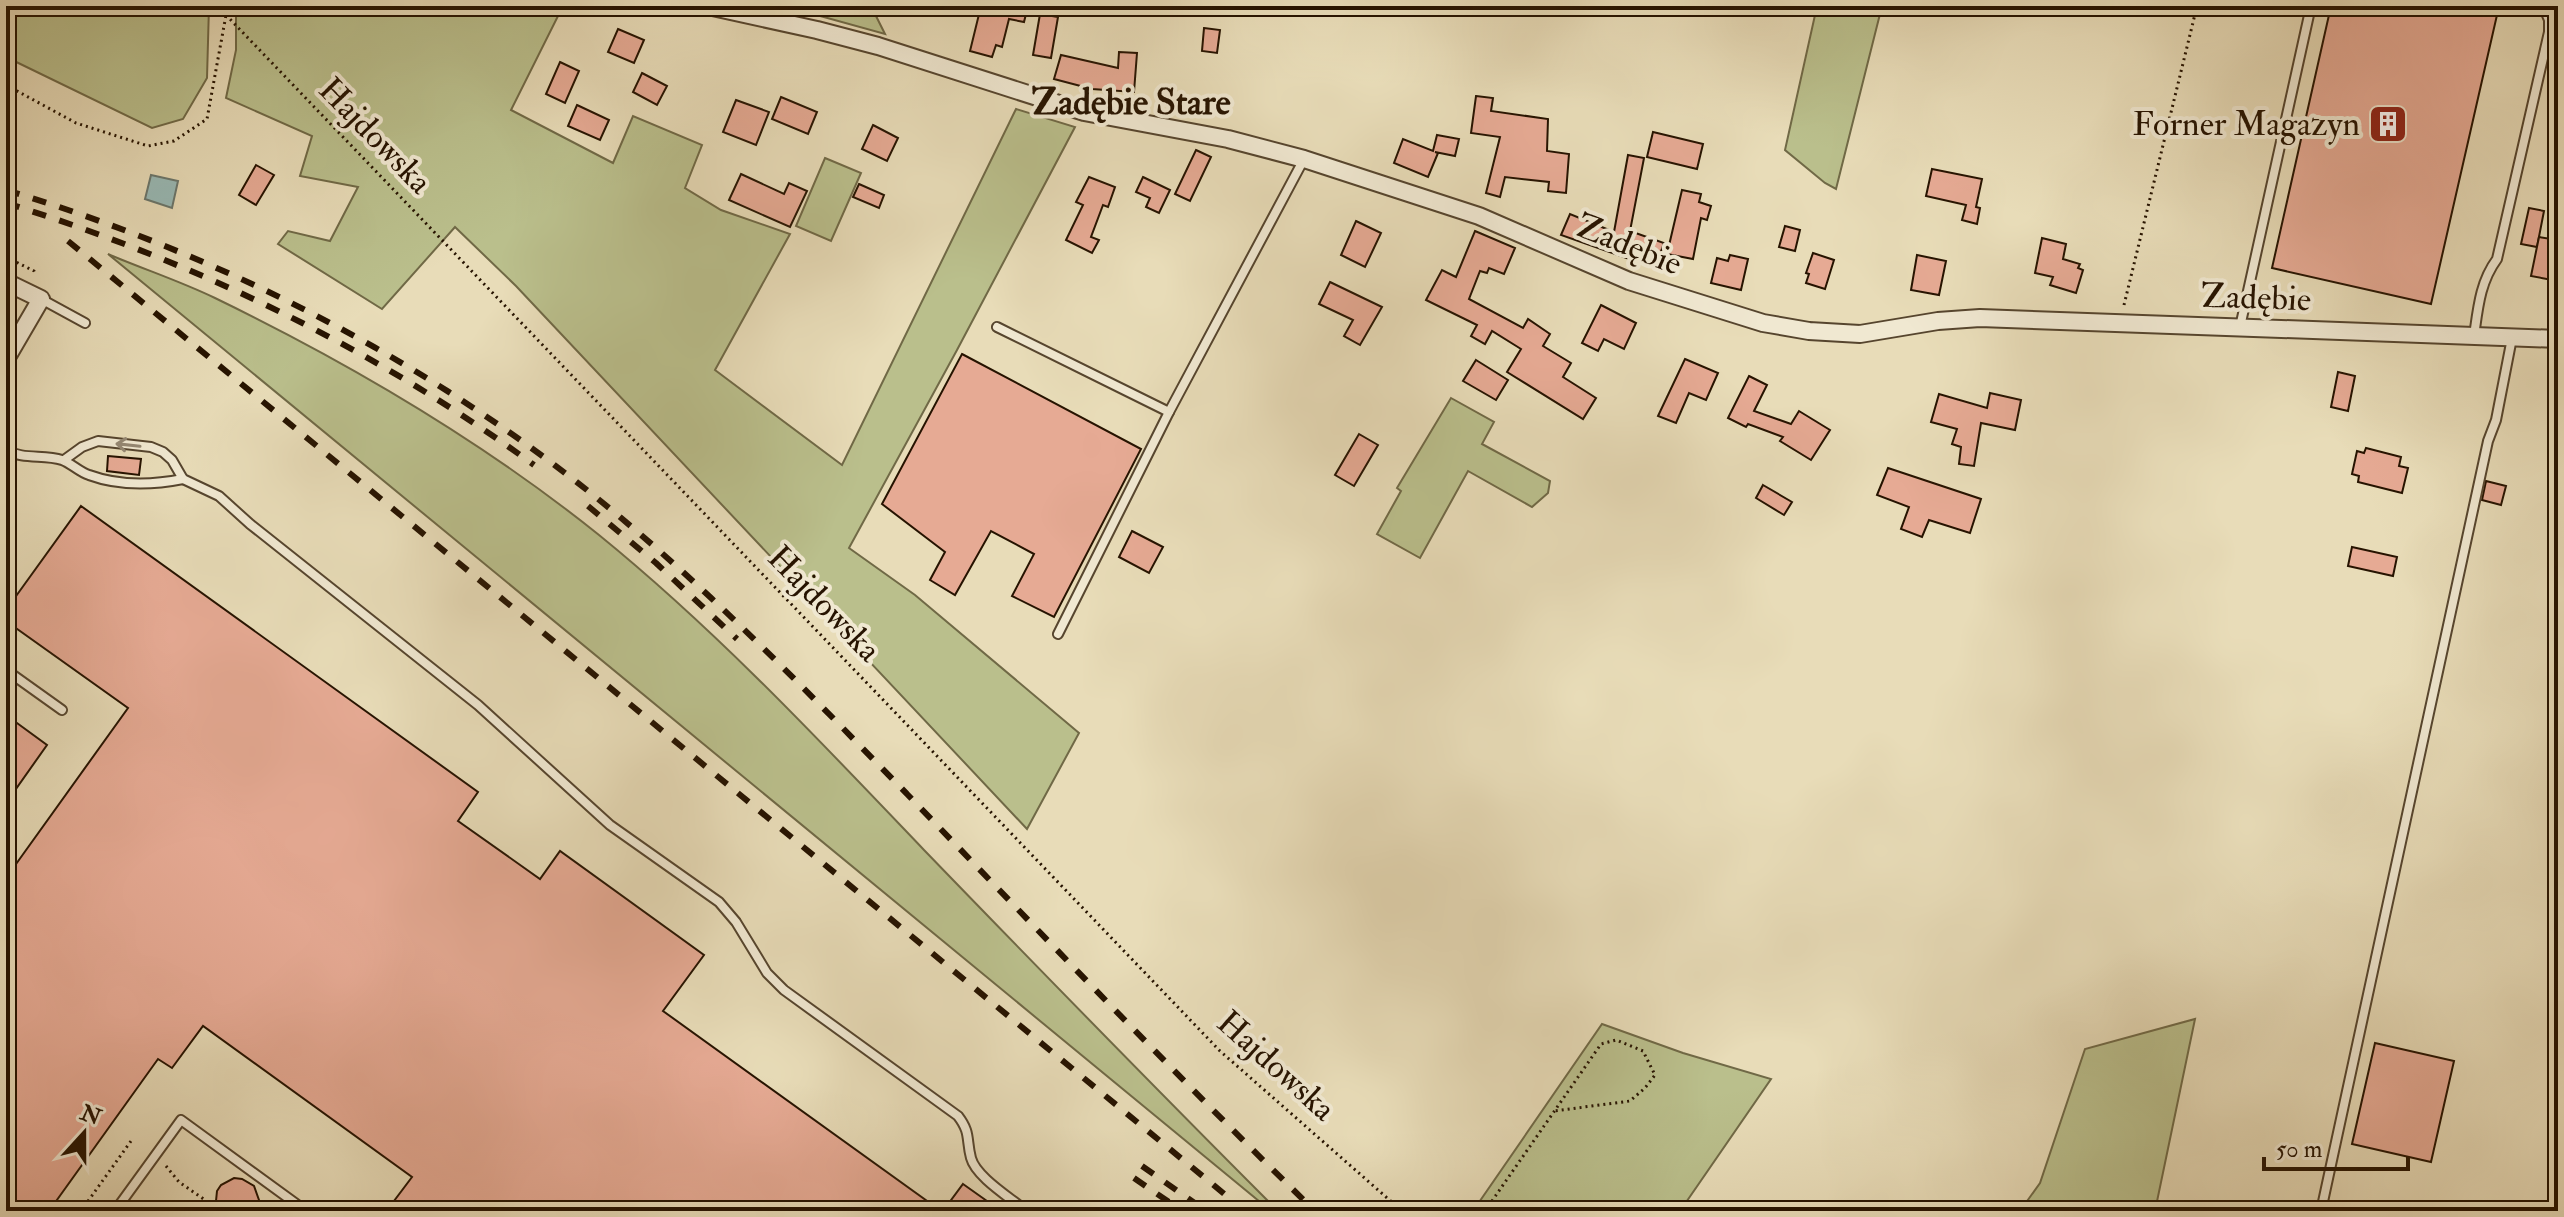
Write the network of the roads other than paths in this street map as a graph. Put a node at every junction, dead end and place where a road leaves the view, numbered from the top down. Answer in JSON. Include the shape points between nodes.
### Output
{"nodes":[{"id":1,"x":708,"y":6,"type":"edge"},
{"id":2,"x":2311,"y":6,"type":"edge"},
{"id":3,"x":2543,"y":6,"type":"edge"},
{"id":4,"x":1304,"y":159,"type":"junction"},
{"id":5,"x":6,"y":282,"type":"edge"},
{"id":6,"x":41,"y":299,"type":"junction"},
{"id":7,"x":85,"y":323,"type":"dead end"},
{"id":8,"x":997,"y":327,"type":"dead end"},
{"id":9,"x":2240,"y":328,"type":"junction"},
{"id":10,"x":2474,"y":336,"type":"junction"},
{"id":11,"x":2513,"y":337,"type":"junction"},
{"id":12,"x":2558,"y":339,"type":"edge"},
{"id":13,"x":6,"y":359,"type":"edge"},
{"id":14,"x":1169,"y":412,"type":"junction"},
{"id":15,"x":6,"y":450,"type":"edge"},
{"id":16,"x":64,"y":460,"type":"junction"},
{"id":17,"x":183,"y":479,"type":"junction"},
{"id":18,"x":1058,"y":634,"type":"dead end"},
{"id":19,"x":6,"y":670,"type":"edge"},
{"id":20,"x":62,"y":710,"type":"dead end"},
{"id":21,"x":115,"y":1211,"type":"edge"},
{"id":22,"x":306,"y":1211,"type":"edge"},
{"id":23,"x":1026,"y":1211,"type":"edge"},
{"id":24,"x":2321,"y":1211,"type":"edge"}],
"edges":[{"from":1,"to":4,"type":"street","name":"Zadębie","via":[[878,46],[1084,112]]},
{"from":2,"to":9,"type":"lane"},
{"from":3,"to":10,"type":"lane","via":[[2549,32]]},
{"from":4,"to":9,"type":"street","name":"Zadębie","via":[[1479,216],[1661,292],[1784,328],[1860,334],[1957,319]]},
{"from":4,"to":14,"type":"lane"},
{"from":5,"to":6,"type":"street"},
{"from":6,"to":7,"type":"lane"},
{"from":6,"to":13,"type":"street"},
{"from":8,"to":14,"type":"lane"},
{"from":9,"to":10,"type":"street","name":"Zadębie"},
{"from":10,"to":11,"type":"street","name":"Zadębie"},
{"from":11,"to":12,"type":"street","name":"Zadębie"},
{"from":11,"to":24,"type":"lane"},
{"from":14,"to":18,"type":"lane"},
{"from":15,"to":16,"type":"lane"},
{"from":16,"to":17,"type":"lane","via":[[92,476],[122,482],[154,485]]},
{"from":17,"to":16,"type":"lane","one_way":true,"via":[[172,460],[151,447],[98,441]]},
{"from":17,"to":23,"type":"lane","via":[[219,496],[478,705],[610,825],[719,902],[784,990],[958,1116],[967,1128],[976,1169]]},
{"from":19,"to":20,"type":"lane"},
{"from":21,"to":22,"type":"lane","via":[[181,1120]]}]}
